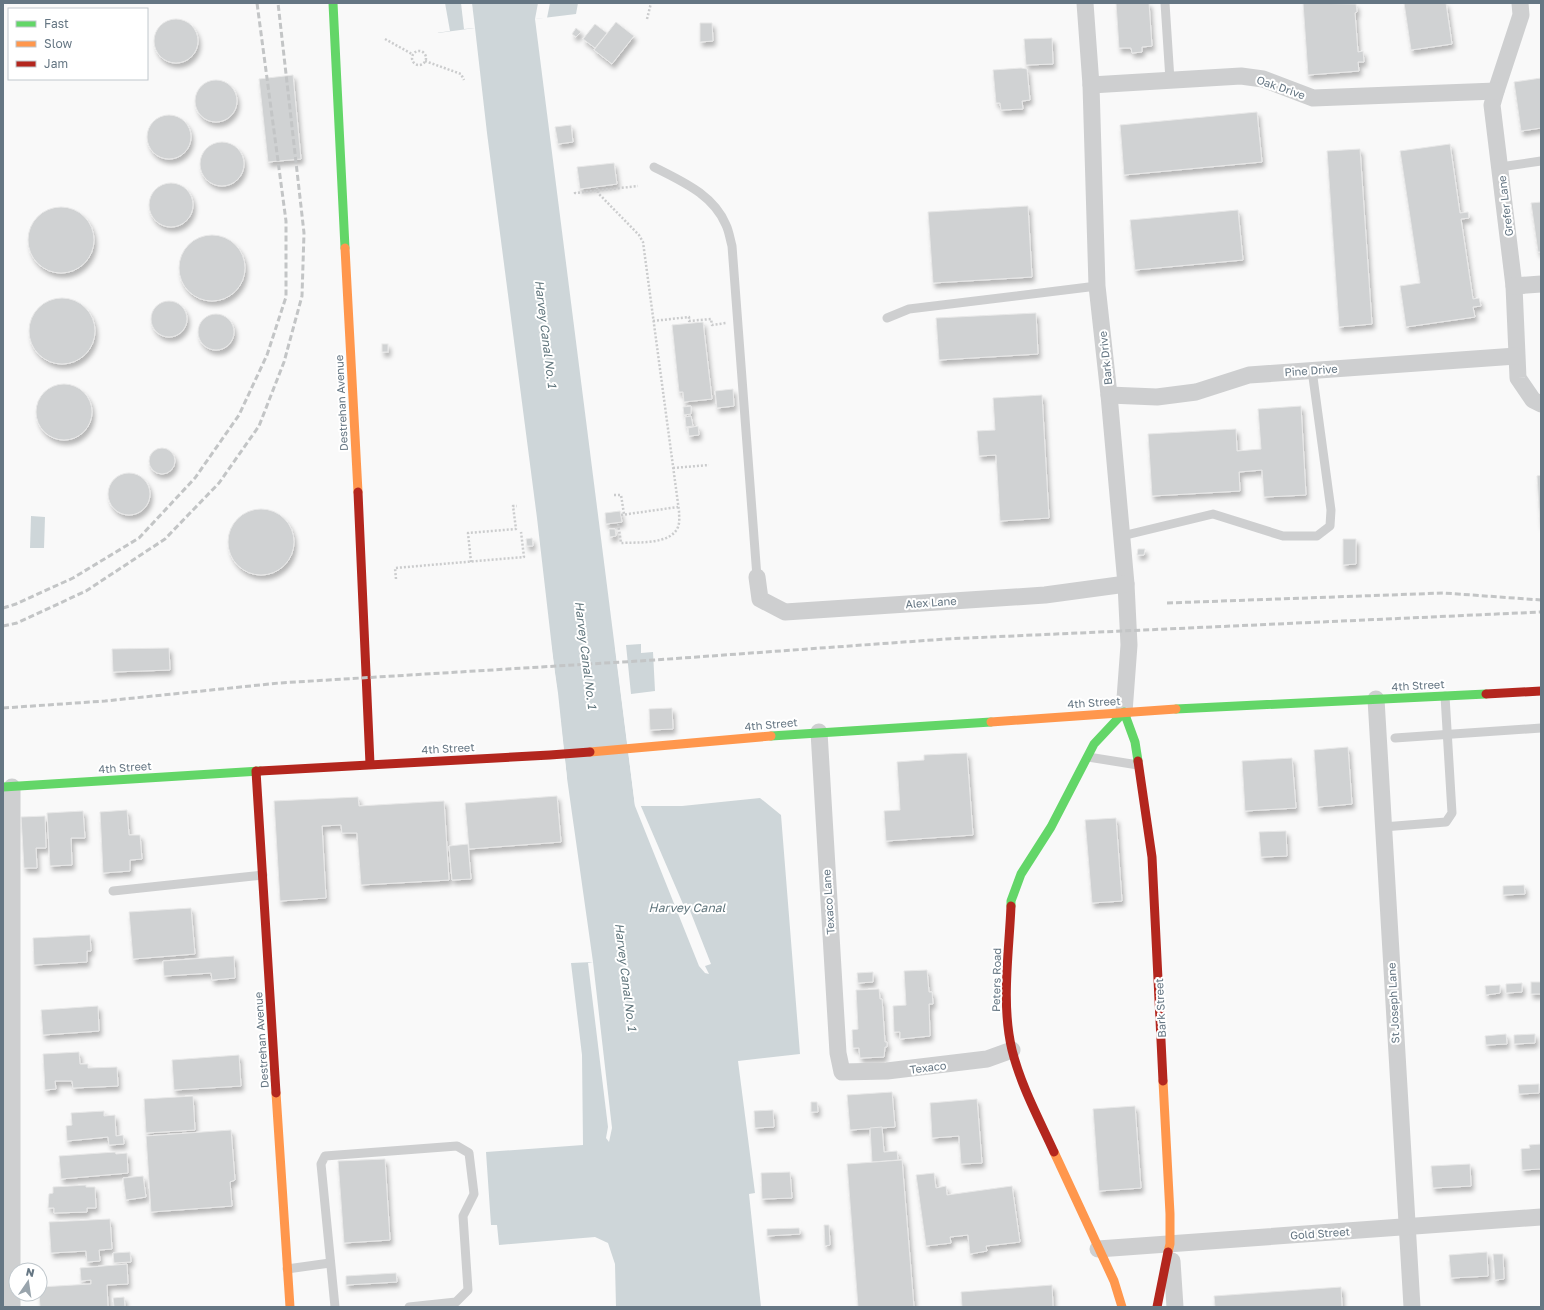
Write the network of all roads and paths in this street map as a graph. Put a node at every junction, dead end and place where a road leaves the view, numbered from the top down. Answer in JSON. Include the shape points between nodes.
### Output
{"nodes":[{"id":1,"x":333,"y":3,"type":"edge"},
{"id":2,"x":651,"y":3,"type":"edge"},
{"id":3,"x":1085,"y":3,"type":"edge"},
{"id":4,"x":1165,"y":3,"type":"edge"},
{"id":5,"x":1520,"y":3,"type":"edge"},
{"id":6,"x":647,"y":19,"type":"dead end"},
{"id":7,"x":384,"y":39,"type":"dead end"},
{"id":8,"x":412,"y":54,"type":"junction"},
{"id":9,"x":426,"y":61,"type":"junction"},
{"id":10,"x":464,"y":80,"type":"dead end"},
{"id":11,"x":1170,"y":80,"type":"junction"},
{"id":12,"x":1091,"y":85,"type":"junction"},
{"id":13,"x":1496,"y":91,"type":"junction"},
{"id":14,"x":1541,"y":161,"type":"edge"},
{"id":15,"x":654,"y":167,"type":"dead end"},
{"id":16,"x":1500,"y":167,"type":"junction"},
{"id":17,"x":638,"y":186,"type":"dead end"},
{"id":18,"x":597,"y":187,"type":"dead end"},
{"id":19,"x":598,"y":191,"type":"junction"},
{"id":20,"x":575,"y":192,"type":"dead end"},
{"id":21,"x":1541,"y":284,"type":"edge"},
{"id":22,"x":1098,"y":286,"type":"junction"},
{"id":23,"x":1514,"y":286,"type":"junction"},
{"id":24,"x":887,"y":318,"type":"dead end"},
{"id":25,"x":653,"y":321,"type":"junction"},
{"id":26,"x":738,"y":322,"type":"junction"},
{"id":27,"x":1516,"y":356,"type":"junction"},
{"id":28,"x":1312,"y":370,"type":"junction"},
{"id":29,"x":1109,"y":395,"type":"junction"},
{"id":30,"x":1541,"y":404,"type":"edge"},
{"id":31,"x":709,"y":465,"type":"dead end"},
{"id":32,"x":673,"y":468,"type":"junction"},
{"id":33,"x":614,"y":496,"type":"dead end"},
{"id":34,"x":517,"y":506,"type":"dead end"},
{"id":35,"x":678,"y":507,"type":"junction"},
{"id":36,"x":618,"y":522,"type":"dead end"},
{"id":37,"x":521,"y":532,"type":"dead end"},
{"id":38,"x":1122,"y":536,"type":"junction"},
{"id":39,"x":471,"y":562,"type":"junction"},
{"id":40,"x":757,"y":577,"type":"joint"},
{"id":41,"x":396,"y":579,"type":"dead end"},
{"id":42,"x":1126,"y":584,"type":"junction"},
{"id":43,"x":1541,"y":691,"type":"edge"},
{"id":44,"x":1446,"y":696,"type":"junction"},
{"id":45,"x":1376,"y":699,"type":"junction"},
{"id":46,"x":1124,"y":712,"type":"junction"},
{"id":47,"x":1541,"y":728,"type":"edge"},
{"id":48,"x":818,"y":732,"type":"junction"},
{"id":49,"x":1448,"y":735,"type":"junction"},
{"id":50,"x":1394,"y":738,"type":"dead end"},
{"id":51,"x":1088,"y":757,"type":"junction"},
{"id":52,"x":370,"y":764,"type":"junction"},
{"id":53,"x":1138,"y":765,"type":"junction"},
{"id":54,"x":256,"y":771,"type":"junction"},
{"id":55,"x":7,"y":787,"type":"edge"},
{"id":56,"x":1383,"y":827,"type":"junction"},
{"id":57,"x":263,"y":875,"type":"junction"},
{"id":58,"x":113,"y":890,"type":"dead end"},
{"id":59,"x":1012,"y":1050,"type":"junction"},
{"id":60,"x":842,"y":1072,"type":"joint"},
{"id":61,"x":1541,"y":1217,"type":"edge"},
{"id":62,"x":1407,"y":1227,"type":"junction"},
{"id":63,"x":1170,"y":1244,"type":"junction"},
{"id":64,"x":1098,"y":1249,"type":"junction"},
{"id":65,"x":330,"y":1263,"type":"junction"},
{"id":66,"x":287,"y":1268,"type":"junction"},
{"id":67,"x":438,"y":1305,"type":"edge"},
{"id":68,"x":12,"y":1307,"type":"edge"},
{"id":69,"x":290,"y":1307,"type":"edge"},
{"id":70,"x":334,"y":1307,"type":"edge"},
{"id":71,"x":409,"y":1307,"type":"edge"},
{"id":72,"x":1122,"y":1307,"type":"edge"},
{"id":73,"x":1156,"y":1307,"type":"edge"},
{"id":74,"x":1175,"y":1307,"type":"edge"},
{"id":75,"x":1412,"y":1307,"type":"edge"}],
"edges":[{"from":1,"to":52,"type":"main road","name":"Destrehan Avenue"},
{"from":2,"to":6,"type":"path"},
{"from":3,"to":12,"type":"street","name":"Bark Drive"},
{"from":4,"to":11,"type":"lane"},
{"from":5,"to":13,"type":"street","name":"Grefer Lane","via":[[1521,15]]},
{"from":7,"to":8,"type":"path"},
{"from":8,"to":9,"type":"path","via":[[421,51],[425,54]]},
{"from":8,"to":9,"type":"path","via":[[411,58],[415,65],[422,65]]},
{"from":9,"to":10,"type":"path","via":[[461,74]]},
{"from":11,"to":12,"type":"street","name":"Oak Drive"},
{"from":11,"to":13,"type":"street","name":"Oak Drive","via":[[1241,76],[1263,79],[1313,98]]},
{"from":12,"to":22,"type":"street","name":"Bark Drive"},
{"from":13,"to":16,"type":"street","name":"Grefer Lane","via":[[1492,105]]},
{"from":14,"to":16,"type":"lane"},
{"from":15,"to":26,"type":"lane","via":[[694,188],[712,204],[726,224],[732,246]]},
{"from":16,"to":23,"type":"street","name":"Grefer Lane"},
{"from":17,"to":19,"type":"path"},
{"from":18,"to":19,"type":"path"},
{"from":19,"to":20,"type":"path"},
{"from":19,"to":25,"type":"path","via":[[643,242]]},
{"from":21,"to":23,"type":"street"},
{"from":22,"to":24,"type":"lane","via":[[909,309]]},
{"from":22,"to":29,"type":"street","name":"Bark Drive"},
{"from":23,"to":27,"type":"street","name":"Grefer Lane"},
{"from":25,"to":26,"type":"path","via":[[688,317],[689,321],[712,319],[712,325]]},
{"from":25,"to":32,"type":"path"},
{"from":26,"to":40,"type":"lane"},
{"from":27,"to":28,"type":"street","name":"Pine Drive"},
{"from":27,"to":30,"type":"street","name":"Grefer Lane","via":[[1518,378],[1533,400]]},
{"from":28,"to":29,"type":"street","name":"Pine Drive","via":[[1249,375],[1196,392],[1158,397]]},
{"from":28,"to":38,"type":"lane","via":[[1331,510],[1330,526],[1317,536],[1283,536],[1213,514]]},
{"from":29,"to":38,"type":"street","name":"Bark Drive"},
{"from":31,"to":32,"type":"path"},
{"from":32,"to":35,"type":"path"},
{"from":33,"to":35,"type":"path","via":[[621,495],[622,514]]},
{"from":34,"to":39,"type":"path","via":[[513,506],[516,529],[468,533]]},
{"from":35,"to":36,"type":"path","via":[[678,526],[667,538],[621,543]]},
{"from":37,"to":39,"type":"path","via":[[524,557]]},
{"from":38,"to":42,"type":"street","name":"Bark Drive"},
{"from":39,"to":41,"type":"path","via":[[395,568]]},
{"from":40,"to":42,"type":"street","name":"Alex Lane","via":[[760,599],[785,612],[1045,595]]},
{"from":42,"to":46,"type":"street","name":"Bark Drive","via":[[1129,645]]},
{"from":43,"to":44,"type":"main road","name":"4th Street"},
{"from":44,"to":45,"type":"main road","name":"4th Street"},
{"from":44,"to":49,"type":"lane"},
{"from":45,"to":46,"type":"main road","name":"4th Street"},
{"from":45,"to":56,"type":"street","name":"St Joseph Lane"},
{"from":46,"to":48,"type":"main road","name":"4th Street"},
{"from":46,"to":51,"type":"main road","name":"Peters Road","via":[[1094,744]]},
{"from":46,"to":53,"type":"main road","name":"Bark Street","via":[[1135,742]]},
{"from":47,"to":49,"type":"lane"},
{"from":48,"to":52,"type":"main road","name":"4th Street","via":[[550,755]]},
{"from":48,"to":60,"type":"street","name":"Texaco Lane","via":[[838,1053]]},
{"from":49,"to":50,"type":"lane"},
{"from":49,"to":56,"type":"lane","via":[[1452,813],[1446,822]]},
{"from":51,"to":53,"type":"lane"},
{"from":51,"to":59,"type":"main road","name":"Peters Road","via":[[1051,827],[1021,874],[1011,901],[1006,1006]]},
{"from":52,"to":54,"type":"main road","name":"4th Street"},
{"from":53,"to":63,"type":"main road","name":"Bark Street","via":[[1152,857]]},
{"from":54,"to":55,"type":"main road","name":"4th Street"},
{"from":54,"to":57,"type":"main road","name":"Destrehan Avenue"},
{"from":55,"to":68,"type":"street"},
{"from":56,"to":62,"type":"street","name":"St Joseph Lane"},
{"from":57,"to":58,"type":"lane"},
{"from":57,"to":66,"type":"main road","name":"Destrehan Avenue"},
{"from":59,"to":60,"type":"street","name":"Texaco","via":[[987,1059],[887,1072]]},
{"from":59,"to":64,"type":"main road","name":"Peters Road","via":[[1027,1093]]},
{"from":61,"to":62,"type":"street","name":"Gold Street"},
{"from":62,"to":63,"type":"street","name":"Gold Street"},
{"from":62,"to":75,"type":"street","name":"St Joseph Lane"},
{"from":63,"to":64,"type":"street","name":"Gold Street"},
{"from":63,"to":73,"type":"main road"},
{"from":63,"to":74,"type":"street","name":"Bark Street"},
{"from":64,"to":72,"type":"main road","name":"Peters Road","via":[[1114,1281]]},
{"from":65,"to":66,"type":"lane"},
{"from":65,"to":67,"type":"lane","via":[[320,1164],[325,1156],[457,1146],[469,1152],[474,1194],[463,1216],[468,1290],[456,1302]]},
{"from":65,"to":70,"type":"lane"},
{"from":66,"to":69,"type":"main road","name":"Destrehan Avenue"},
{"from":67,"to":71,"type":"lane"}]}
